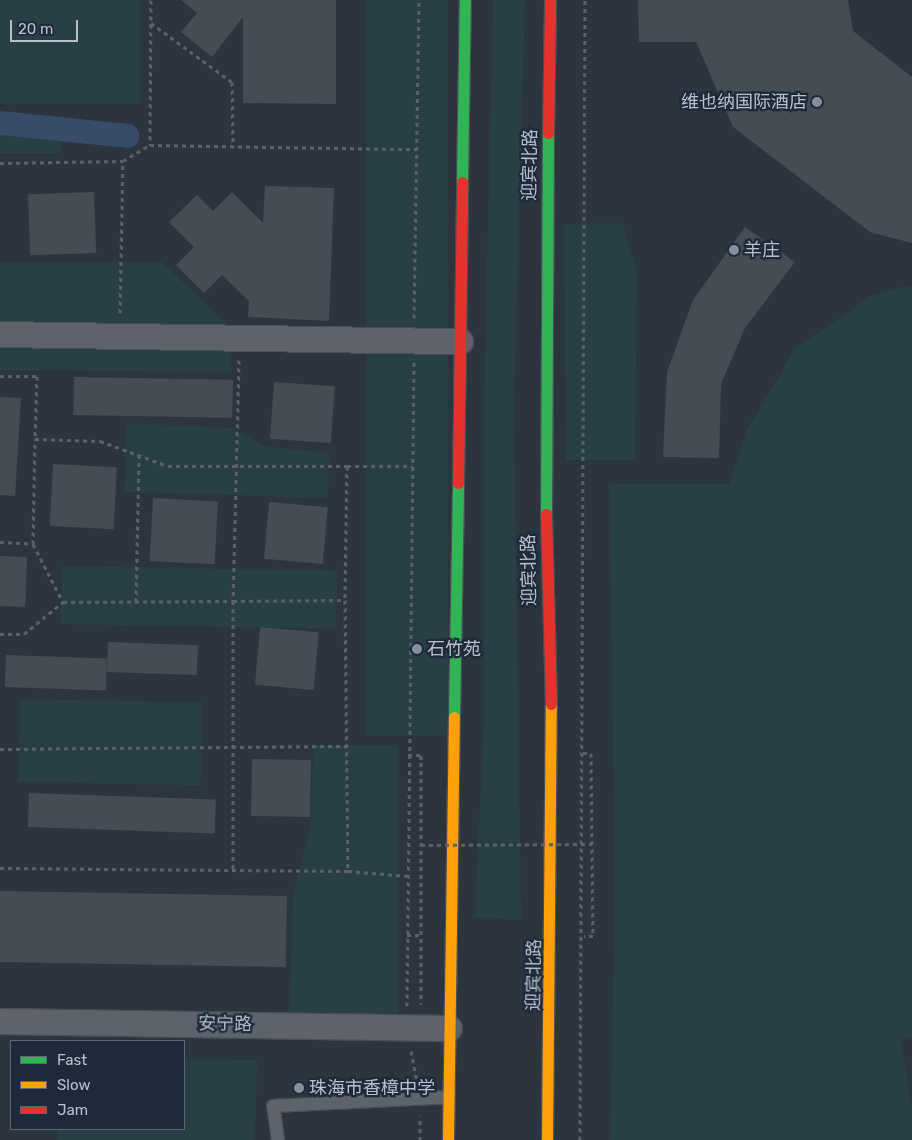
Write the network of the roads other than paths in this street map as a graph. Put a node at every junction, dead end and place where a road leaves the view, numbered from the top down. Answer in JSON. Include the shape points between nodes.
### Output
{"nodes":[{"id":1,"x":465,"y":0,"type":"edge"},
{"id":2,"x":550,"y":0,"type":"edge"},
{"id":3,"x":0,"y":334,"type":"edge"},
{"id":4,"x":460,"y":341,"type":"junction"},
{"id":5,"x":0,"y":1021,"type":"edge"},
{"id":6,"x":449,"y":1028,"type":"junction"},
{"id":7,"x":448,"y":1097,"type":"junction"},
{"id":8,"x":278,"y":1140,"type":"edge"},
{"id":9,"x":448,"y":1140,"type":"edge"},
{"id":10,"x":548,"y":1140,"type":"edge"}],
"edges":[{"from":1,"to":4,"type":"main road"},
{"from":2,"to":10,"type":"main road","name":"迎宾北路","via":[[544,439],[552,763]]},
{"from":3,"to":4,"type":"street"},
{"from":4,"to":6,"type":"main road"},
{"from":5,"to":6,"type":"street","name":"安宁路"},
{"from":6,"to":7,"type":"main road"},
{"from":7,"to":8,"type":"lane","via":[[273,1106]]},
{"from":7,"to":9,"type":"main road"}]}
